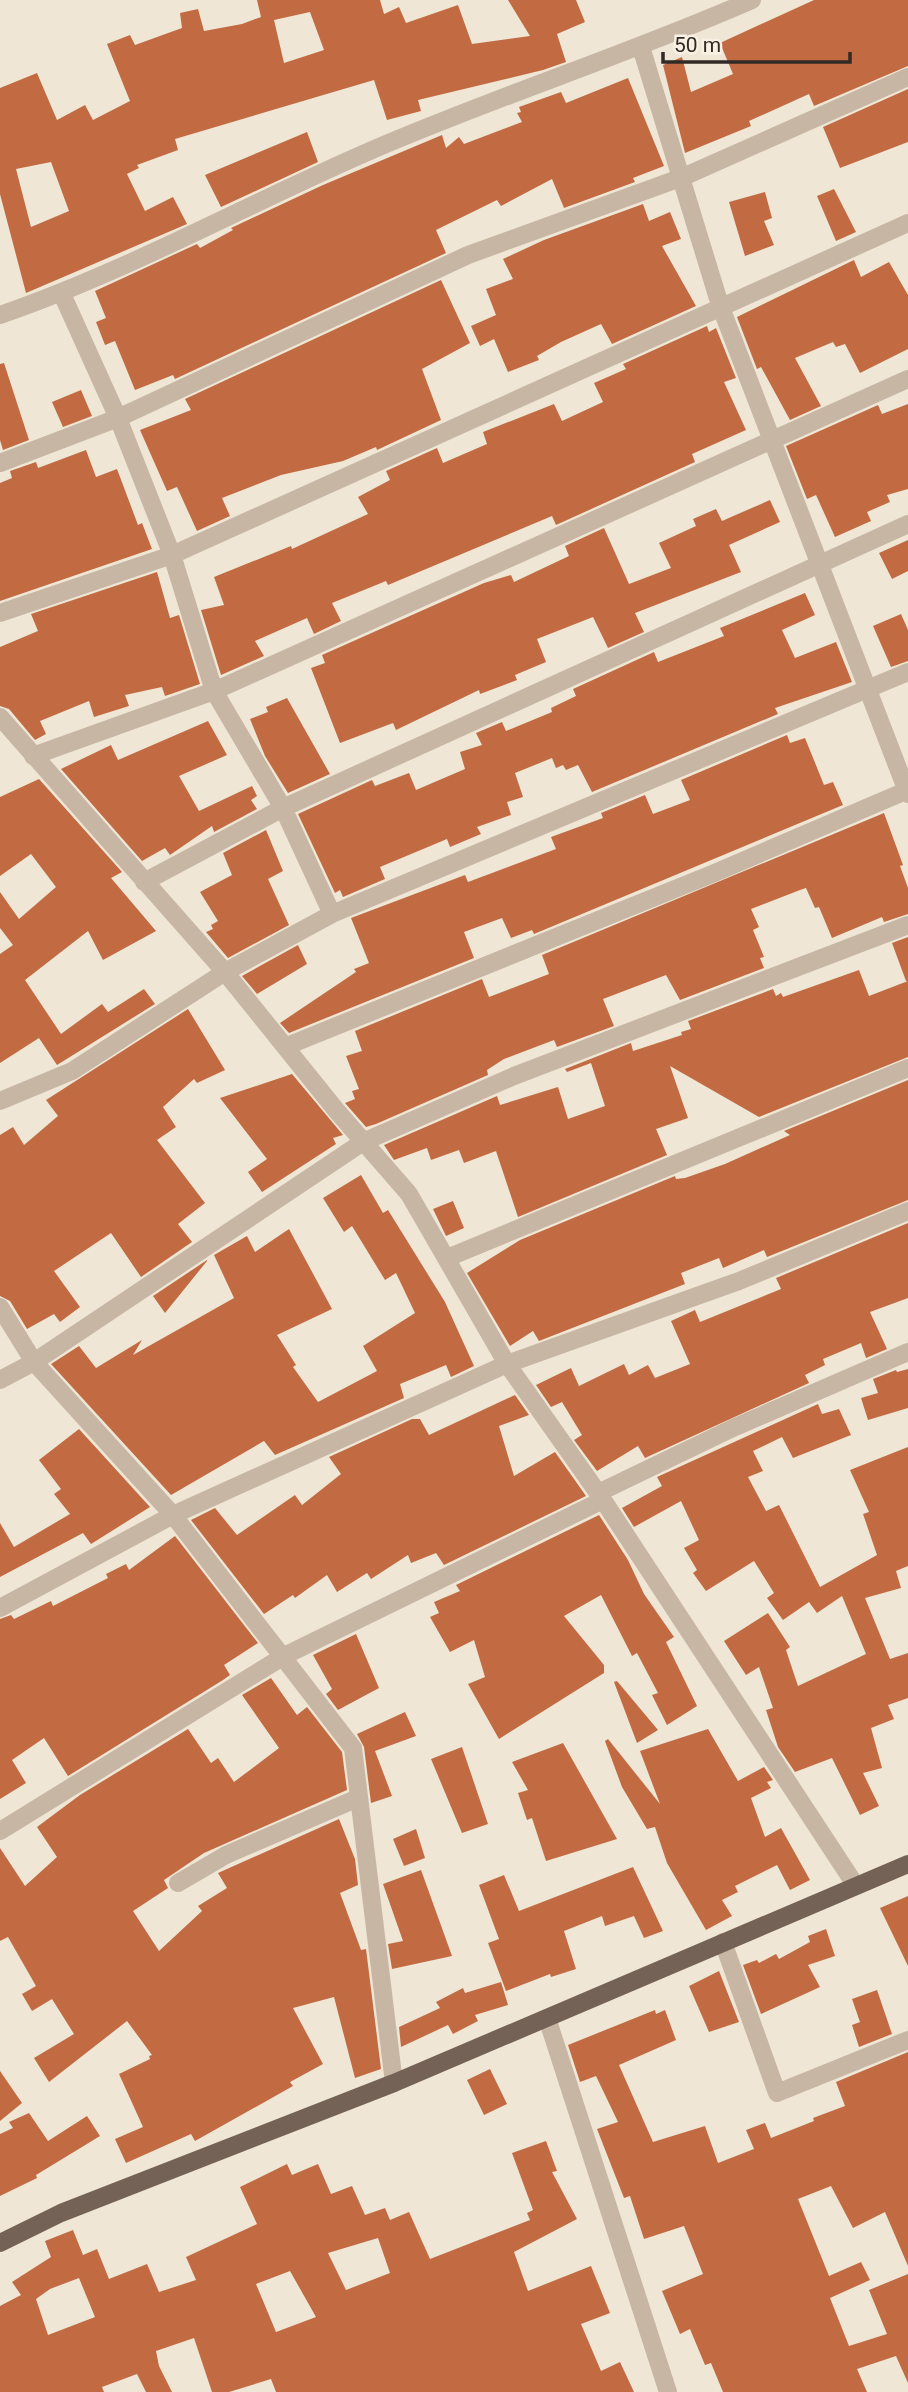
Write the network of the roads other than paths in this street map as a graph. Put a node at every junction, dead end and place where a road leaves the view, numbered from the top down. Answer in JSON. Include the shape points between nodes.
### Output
{"nodes":[{"id":1,"x":752,"y":0,"type":"edge"},
{"id":2,"x":641,"y":47,"type":"junction"},
{"id":3,"x":908,"y":77,"type":"edge"},
{"id":4,"x":683,"y":177,"type":"junction"},
{"id":5,"x":908,"y":223,"type":"edge"},
{"id":6,"x":62,"y":294,"type":"junction"},
{"id":7,"x":720,"y":305,"type":"junction"},
{"id":8,"x":0,"y":315,"type":"edge"},
{"id":9,"x":908,"y":379,"type":"edge"},
{"id":10,"x":118,"y":418,"type":"junction"},
{"id":11,"x":772,"y":443,"type":"junction"},
{"id":12,"x":0,"y":463,"type":"edge"},
{"id":13,"x":908,"y":524,"type":"edge"},
{"id":14,"x":172,"y":555,"type":"junction"},
{"id":15,"x":819,"y":563,"type":"junction"},
{"id":16,"x":0,"y":613,"type":"edge"},
{"id":17,"x":908,"y":672,"type":"edge"},
{"id":18,"x":868,"y":690,"type":"junction"},
{"id":19,"x":214,"y":691,"type":"junction"},
{"id":20,"x":0,"y":717,"type":"edge"},
{"id":21,"x":33,"y":755,"type":"junction"},
{"id":22,"x":908,"y":791,"type":"edge"},
{"id":23,"x":283,"y":808,"type":"junction"},
{"id":24,"x":144,"y":882,"type":"junction"},
{"id":25,"x":332,"y":914,"type":"junction"},
{"id":26,"x":908,"y":925,"type":"edge"},
{"id":27,"x":225,"y":972,"type":"junction"},
{"id":28,"x":287,"y":1046,"type":"junction"},
{"id":29,"x":908,"y":1068,"type":"edge"},
{"id":30,"x":0,"y":1101,"type":"edge"},
{"id":31,"x":363,"y":1142,"type":"junction"},
{"id":32,"x":908,"y":1211,"type":"edge"},
{"id":33,"x":447,"y":1258,"type":"junction"},
{"id":34,"x":0,"y":1307,"type":"edge"},
{"id":35,"x":908,"y":1352,"type":"edge"},
{"id":36,"x":34,"y":1362,"type":"junction"},
{"id":37,"x":507,"y":1364,"type":"junction"},
{"id":38,"x":0,"y":1380,"type":"edge"},
{"id":39,"x":600,"y":1497,"type":"junction"},
{"id":40,"x":173,"y":1515,"type":"junction"},
{"id":41,"x":0,"y":1608,"type":"edge"},
{"id":42,"x":284,"y":1656,"type":"junction"},
{"id":43,"x":358,"y":1798,"type":"junction"},
{"id":44,"x":0,"y":1831,"type":"edge"},
{"id":45,"x":908,"y":1864,"type":"edge"},
{"id":46,"x":178,"y":1883,"type":"dead end"},
{"id":47,"x":856,"y":1886,"type":"junction"},
{"id":48,"x":723,"y":1942,"type":"junction"},
{"id":49,"x":547,"y":2018,"type":"junction"},
{"id":50,"x":908,"y":2040,"type":"edge"},
{"id":51,"x":394,"y":2083,"type":"junction"},
{"id":52,"x":0,"y":2243,"type":"edge"},
{"id":53,"x":668,"y":2392,"type":"edge"}],
"edges":[{"from":1,"to":2,"type":"street"},
{"from":2,"to":4,"type":"street"},
{"from":2,"to":6,"type":"street","via":[[363,154]]},
{"from":3,"to":4,"type":"street"},
{"from":4,"to":7,"type":"street"},
{"from":4,"to":10,"type":"street","via":[[468,255]]},
{"from":5,"to":7,"type":"street"},
{"from":6,"to":8,"type":"street"},
{"from":6,"to":10,"type":"street"},
{"from":7,"to":11,"type":"street"},
{"from":7,"to":14,"type":"street"},
{"from":9,"to":11,"type":"street"},
{"from":10,"to":12,"type":"street"},
{"from":10,"to":14,"type":"street"},
{"from":11,"to":15,"type":"street"},
{"from":11,"to":19,"type":"street"},
{"from":13,"to":15,"type":"street"},
{"from":14,"to":16,"type":"street"},
{"from":14,"to":19,"type":"street"},
{"from":15,"to":18,"type":"street"},
{"from":15,"to":23,"type":"street"},
{"from":17,"to":18,"type":"street"},
{"from":18,"to":22,"type":"street"},
{"from":18,"to":25,"type":"street"},
{"from":19,"to":21,"type":"street"},
{"from":19,"to":23,"type":"street"},
{"from":20,"to":21,"type":"street"},
{"from":21,"to":24,"type":"street"},
{"from":22,"to":28,"type":"street"},
{"from":23,"to":24,"type":"street"},
{"from":23,"to":25,"type":"street"},
{"from":24,"to":27,"type":"street"},
{"from":25,"to":27,"type":"street"},
{"from":26,"to":31,"type":"street","via":[[514,1076]]},
{"from":27,"to":28,"type":"street"},
{"from":27,"to":30,"type":"street","via":[[72,1071]]},
{"from":28,"to":31,"type":"street"},
{"from":29,"to":33,"type":"street"},
{"from":31,"to":33,"type":"street","via":[[409,1194]]},
{"from":31,"to":36,"type":"street"},
{"from":32,"to":37,"type":"street","via":[[739,1281]]},
{"from":33,"to":37,"type":"street"},
{"from":34,"to":36,"type":"street"},
{"from":35,"to":39,"type":"street","via":[[733,1428]]},
{"from":36,"to":38,"type":"street"},
{"from":36,"to":40,"type":"street"},
{"from":37,"to":39,"type":"street"},
{"from":37,"to":40,"type":"street"},
{"from":39,"to":42,"type":"street"},
{"from":39,"to":47,"type":"street"},
{"from":40,"to":41,"type":"street"},
{"from":40,"to":42,"type":"street"},
{"from":42,"to":43,"type":"street","via":[[353,1748]]},
{"from":42,"to":44,"type":"street"},
{"from":43,"to":46,"type":"street","via":[[226,1855]]},
{"from":43,"to":51,"type":"street"},
{"from":45,"to":47,"type":"main road"},
{"from":47,"to":48,"type":"main road"},
{"from":48,"to":49,"type":"main road"},
{"from":48,"to":50,"type":"street","via":[[777,2093]]},
{"from":49,"to":51,"type":"main road"},
{"from":49,"to":53,"type":"street"},
{"from":51,"to":52,"type":"main road","via":[[61,2213]]}]}
